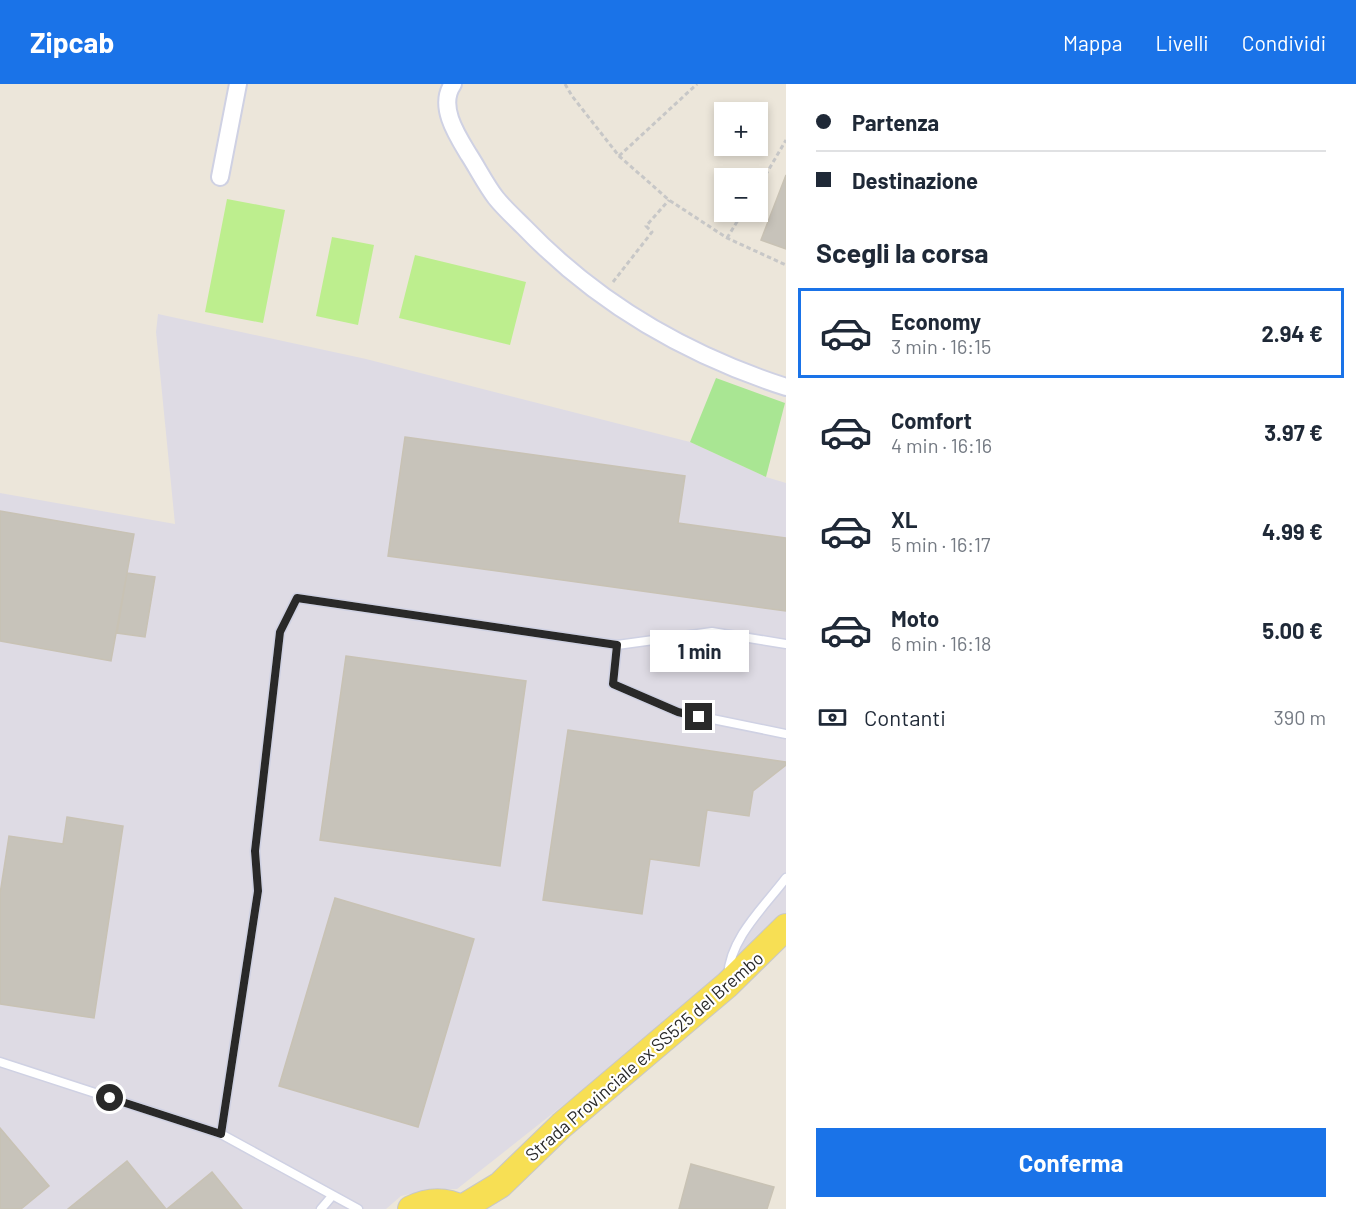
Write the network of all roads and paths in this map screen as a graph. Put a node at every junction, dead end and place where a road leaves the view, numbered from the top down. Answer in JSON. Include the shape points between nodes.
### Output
{"nodes":[{"id":1,"x":238,"y":84,"type":"edge"},
{"id":2,"x":453,"y":84,"type":"edge"},
{"id":3,"x":565,"y":84,"type":"edge"},
{"id":4,"x":697,"y":84,"type":"edge"},
{"id":5,"x":786,"y":141,"type":"edge"},
{"id":6,"x":784,"y":149,"type":"edge"},
{"id":7,"x":619,"y":156,"type":"junction"},
{"id":8,"x":768,"y":173,"type":"edge"},
{"id":9,"x":220,"y":177,"type":"dead end"},
{"id":10,"x":669,"y":200,"type":"junction"},
{"id":11,"x":737,"y":222,"type":"edge"},
{"id":12,"x":727,"y":238,"type":"junction"},
{"id":13,"x":786,"y":265,"type":"edge"},
{"id":14,"x":603,"y":296,"type":"junction"},
{"id":15,"x":786,"y":387,"type":"edge"},
{"id":16,"x":786,"y":644,"type":"edge"},
{"id":17,"x":617,"y":645,"type":"junction"},
{"id":18,"x":786,"y":734,"type":"edge"},
{"id":19,"x":786,"y":878,"type":"edge"},
{"id":20,"x":786,"y":927,"type":"edge"},
{"id":21,"x":727,"y":985,"type":"junction"},
{"id":22,"x":0,"y":1062,"type":"edge"},
{"id":23,"x":221,"y":1134,"type":"junction"},
{"id":24,"x":500,"y":1185,"type":"junction"},
{"id":25,"x":332,"y":1196,"type":"junction"},
{"id":26,"x":321,"y":1209,"type":"edge"},
{"id":27,"x":358,"y":1209,"type":"edge"},
{"id":28,"x":411,"y":1209,"type":"edge"},
{"id":29,"x":463,"y":1209,"type":"edge"},
{"id":30,"x":491,"y":1209,"type":"edge"}],
"edges":[{"from":1,"to":9,"type":"street"},
{"from":2,"to":14,"type":"street","via":[[448,102],[450,120],[496,198],[551,255]]},
{"from":3,"to":7,"type":"path"},
{"from":4,"to":7,"type":"path"},
{"from":5,"to":6,"type":"path"},
{"from":6,"to":8,"type":"path"},
{"from":7,"to":10,"type":"path"},
{"from":10,"to":12,"type":"path"},
{"from":10,"to":14,"type":"path","via":[[646,226],[652,232]]},
{"from":11,"to":12,"type":"path"},
{"from":12,"to":13,"type":"path"},
{"from":14,"to":15,"type":"street","via":[[663,335],[731,368]]},
{"from":16,"to":17,"type":"lane","via":[[712,632]]},
{"from":17,"to":18,"type":"lane","via":[[613,684],[678,712]]},
{"from":17,"to":23,"type":"lane","via":[[297,598],[280,632],[255,851],[258,891]]},
{"from":19,"to":21,"type":"lane","via":[[737,941],[728,966]]},
{"from":20,"to":21,"type":"main road","name":"Strada Provinciale ex SS525 del Brembo"},
{"from":21,"to":24,"type":"main road","name":"Strada Provinciale ex SS525 del Brembo","via":[[562,1125]]},
{"from":22,"to":23,"type":"lane"},
{"from":23,"to":25,"type":"lane"},
{"from":24,"to":29,"type":"main road","name":"Strada Provinciale ex SS525 del Brembo"},
{"from":24,"to":30,"type":"main road","name":"Strada Provinciale ex SS525 del Brembo"},
{"from":25,"to":26,"type":"lane"},
{"from":25,"to":27,"type":"lane"},
{"from":28,"to":29,"type":"main road","name":"Strada Provinciale ex SS525 del Brembo","via":[[429,1202]]}]}
